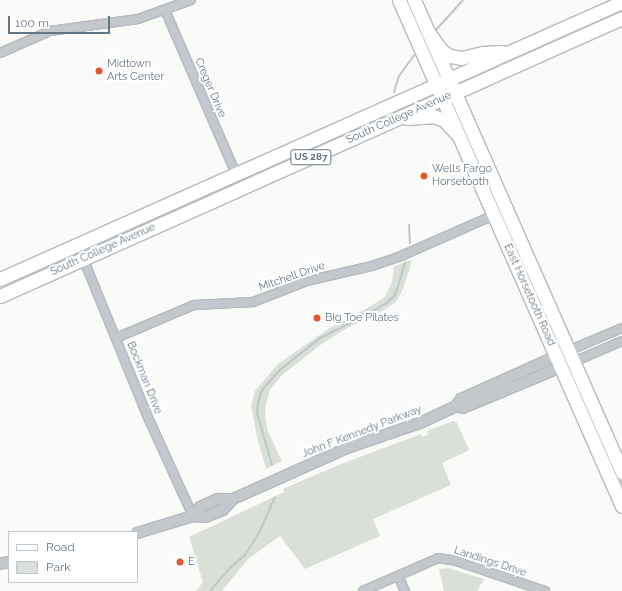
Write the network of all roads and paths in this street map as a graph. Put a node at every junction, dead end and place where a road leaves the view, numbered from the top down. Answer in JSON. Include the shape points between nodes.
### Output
{"nodes":[{"id":1,"x":191,"y":0,"type":"edge"},
{"id":2,"x":399,"y":0,"type":"edge"},
{"id":3,"x":414,"y":0,"type":"edge"},
{"id":4,"x":622,"y":2,"type":"edge"},
{"id":5,"x":165,"y":10,"type":"junction"},
{"id":6,"x":622,"y":18,"type":"edge"},
{"id":7,"x":428,"y":32,"type":"junction"},
{"id":8,"x":0,"y":52,"type":"edge"},
{"id":9,"x":510,"y":52,"type":"junction"},
{"id":10,"x":442,"y":82,"type":"junction"},
{"id":11,"x":449,"y":96,"type":"junction"},
{"id":12,"x":399,"y":118,"type":"junction"},
{"id":13,"x":459,"y":136,"type":"junction"},
{"id":14,"x":316,"y":139,"type":"junction"},
{"id":15,"x":236,"y":174,"type":"junction"},
{"id":16,"x":274,"y":174,"type":"junction"},
{"id":17,"x":183,"y":215,"type":"junction"},
{"id":18,"x":494,"y":215,"type":"junction"},
{"id":19,"x":520,"y":243,"type":"junction"},
{"id":20,"x":78,"y":246,"type":"junction"},
{"id":21,"x":84,"y":259,"type":"junction"},
{"id":22,"x":0,"y":279,"type":"edge"},
{"id":23,"x":0,"y":296,"type":"edge"},
{"id":24,"x":622,"y":328,"type":"edge"},
{"id":25,"x":116,"y":338,"type":"junction"},
{"id":26,"x":622,"y":341,"type":"edge"},
{"id":27,"x":564,"y":359,"type":"junction"},
{"id":28,"x":587,"y":427,"type":"junction"},
{"id":29,"x":622,"y":472,"type":"edge"},
{"id":30,"x":610,"y":478,"type":"junction"},
{"id":31,"x":622,"y":485,"type":"edge"},
{"id":32,"x":622,"y":506,"type":"edge"},
{"id":33,"x":193,"y":516,"type":"junction"},
{"id":34,"x":138,"y":533,"type":"edge"},
{"id":35,"x":398,"y":576,"type":"junction"},
{"id":36,"x":519,"y":583,"type":"junction"},
{"id":37,"x":363,"y":591,"type":"edge"},
{"id":38,"x":405,"y":591,"type":"edge"},
{"id":39,"x":517,"y":591,"type":"edge"},
{"id":40,"x":545,"y":591,"type":"edge"}],
"edges":[{"from":1,"to":5,"type":"street"},
{"from":2,"to":10,"type":"main road"},
{"from":3,"to":7,"type":"main road"},
{"from":4,"to":9,"type":"main road","name":"South College Avenue","number":"US 287"},
{"from":5,"to":8,"type":"street","via":[[123,22],[50,31]]},
{"from":5,"to":15,"type":"street","name":"Creger Drive"},
{"from":6,"to":11,"type":"main road","name":"South College Avenue","number":"US 287"},
{"from":7,"to":9,"type":"main road","via":[[442,51],[450,56],[461,58],[482,53]]},
{"from":7,"to":10,"type":"main road"},
{"from":9,"to":10,"type":"main road","name":"South College Avenue","number":"US 287"},
{"from":10,"to":11,"type":"main road","name":"East Horsetooth Road"},
{"from":10,"to":14,"type":"main road","name":"South College Avenue","number":"US 287"},
{"from":11,"to":12,"type":"main road","name":"South College Avenue","number":"US 287"},
{"from":11,"to":13,"type":"main road","name":"East Horsetooth Road"},
{"from":11,"to":19,"type":"main road","name":"East Horsetooth Road"},
{"from":12,"to":13,"type":"main road","via":[[433,116],[444,120]]},
{"from":12,"to":16,"type":"main road","name":"South College Avenue","number":"US 287"},
{"from":13,"to":18,"type":"main road","name":"East Horsetooth Road"},
{"from":14,"to":15,"type":"main road","name":"South College Avenue","number":"US 287"},
{"from":14,"to":16,"type":"main road","via":[[276,166]]},
{"from":15,"to":17,"type":"main road","via":[[231,185],[193,202]]},
{"from":15,"to":20,"type":"main road","name":"South College Avenue","number":"US 287"},
{"from":16,"to":17,"type":"main road","name":"South College Avenue","number":"US 287"},
{"from":17,"to":21,"type":"main road","name":"South College Avenue","number":"US 287"},
{"from":18,"to":19,"type":"street","via":[[504,221]]},
{"from":18,"to":25,"type":"street","name":"Mitchell Drive","via":[[372,266],[307,281],[253,302],[194,305]]},
{"from":18,"to":27,"type":"main road","name":"East Horsetooth Road"},
{"from":19,"to":27,"type":"main road","name":"East Horsetooth Road"},
{"from":20,"to":21,"type":"street","name":"Bockman Drive"},
{"from":20,"to":22,"type":"main road","name":"South College Avenue","number":"US 287"},
{"from":21,"to":23,"type":"main road","name":"South College Avenue","number":"US 287"},
{"from":21,"to":25,"type":"street","name":"Bockman Drive"},
{"from":24,"to":27,"type":"street","name":"John F Kennedy Parkway"},
{"from":25,"to":33,"type":"street","name":"Bockman Drive","via":[[146,413]]},
{"from":26,"to":27,"type":"street","name":"John F Kennedy Parkway"},
{"from":27,"to":28,"type":"main road","name":"East Horsetooth Road"},
{"from":27,"to":29,"type":"main road","name":"East Horsetooth Road"},
{"from":27,"to":33,"type":"street","name":"John F Kennedy Parkway","via":[[460,398],[456,406],[403,430],[334,454],[233,499],[223,510],[205,517]]},
{"from":28,"to":29,"type":"street","via":[[599,439],[609,460]]},
{"from":28,"to":30,"type":"main road","name":"East Horsetooth Road"},
{"from":30,"to":31,"type":"street","via":[[621,482]]},
{"from":30,"to":32,"type":"main road","name":"East Horsetooth Road"},
{"from":33,"to":34,"type":"street","name":"John F Kennedy Parkway"},
{"from":35,"to":36,"type":"street","name":"Landings Drive","via":[[433,560],[447,558]]},
{"from":35,"to":37,"type":"street","name":"Landings Drive"},
{"from":35,"to":38,"type":"street"},
{"from":36,"to":39,"type":"street"},
{"from":36,"to":40,"type":"street","name":"Landings Drive"}]}
